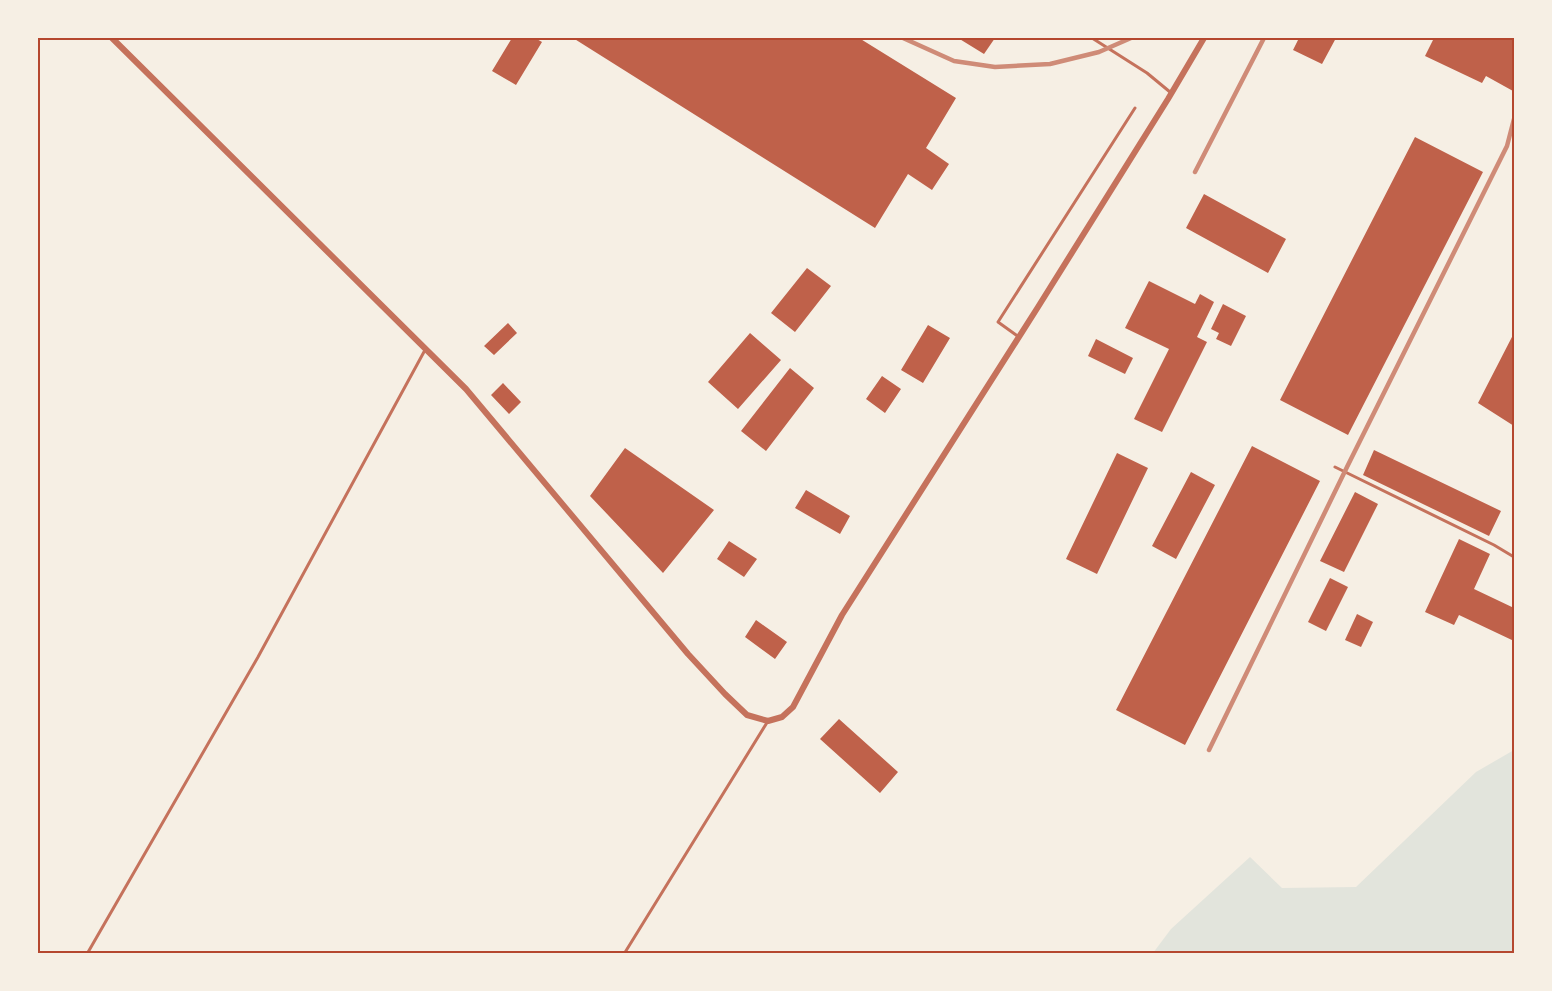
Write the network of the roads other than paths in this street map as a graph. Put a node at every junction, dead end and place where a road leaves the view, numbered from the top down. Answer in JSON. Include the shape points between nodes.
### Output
{"nodes":[{"id":1,"x":112,"y":38,"type":"edge"},
{"id":2,"x":1092,"y":38,"type":"edge"},
{"id":3,"x":1204,"y":38,"type":"edge"},
{"id":4,"x":1172,"y":93,"type":"junction"},
{"id":5,"x":1135,"y":108,"type":"dead end"},
{"id":6,"x":1019,"y":337,"type":"junction"},
{"id":7,"x":426,"y":348,"type":"junction"},
{"id":8,"x":1335,"y":467,"type":"dead end"},
{"id":9,"x":1515,"y":557,"type":"edge"},
{"id":10,"x":768,"y":722,"type":"junction"},
{"id":11,"x":87,"y":954,"type":"edge"},
{"id":12,"x":624,"y":954,"type":"edge"}],
"edges":[{"from":1,"to":7,"type":"street"},
{"from":2,"to":4,"type":"lane"},
{"from":3,"to":4,"type":"street"},
{"from":4,"to":6,"type":"street"},
{"from":5,"to":6,"type":"lane","via":[[998,322]]},
{"from":6,"to":10,"type":"street","via":[[842,615],[793,707]]},
{"from":7,"to":10,"type":"street","via":[[466,389],[688,654],[747,715]]},
{"from":7,"to":11,"type":"lane","via":[[258,657]]},
{"from":8,"to":9,"type":"lane"},
{"from":10,"to":12,"type":"lane"}]}
